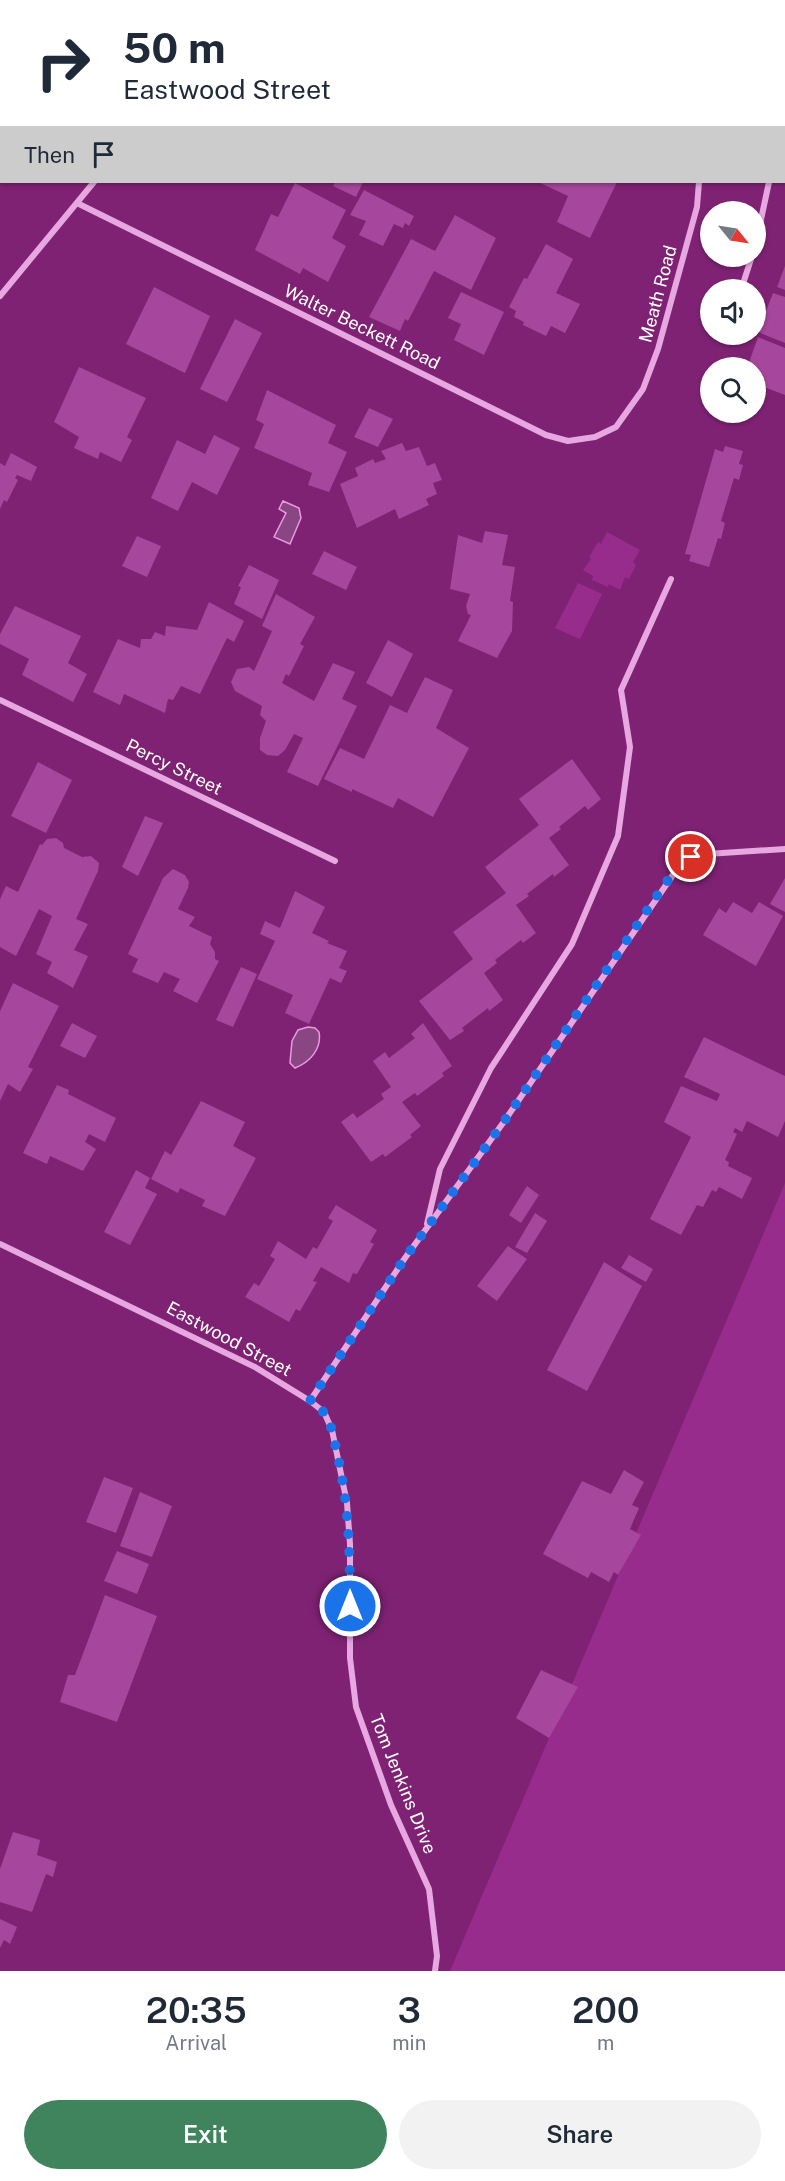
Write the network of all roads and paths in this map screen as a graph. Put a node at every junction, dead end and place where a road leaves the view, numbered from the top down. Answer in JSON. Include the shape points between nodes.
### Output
{"nodes":[{"id":1,"x":93,"y":183,"type":"edge"},
{"id":2,"x":699,"y":183,"type":"edge"},
{"id":3,"x":768,"y":183,"type":"edge"},
{"id":4,"x":764,"y":201,"type":"edge"},
{"id":5,"x":77,"y":203,"type":"junction"},
{"id":6,"x":0,"y":296,"type":"edge"},
{"id":7,"x":629,"y":408,"type":"joint"},
{"id":8,"x":672,"y":579,"type":"dead end"},
{"id":9,"x":0,"y":700,"type":"edge"},
{"id":10,"x":785,"y":849,"type":"edge"},
{"id":11,"x":335,"y":861,"type":"dead end"},
{"id":12,"x":427,"y":1228,"type":"junction"},
{"id":13,"x":0,"y":1244,"type":"edge"},
{"id":14,"x":310,"y":1401,"type":"junction"},
{"id":15,"x":435,"y":1971,"type":"edge"}],
"edges":[{"from":1,"to":5,"type":"street"},
{"from":2,"to":7,"type":"street","name":"Meath Road","via":[[697,207],[658,349],[643,389]]},
{"from":3,"to":4,"type":"street"},
{"from":5,"to":6,"type":"street"},
{"from":5,"to":7,"type":"street","name":"Walter Beckett Road","via":[[546,435],[568,441],[596,437],[616,427]]},
{"from":8,"to":12,"type":"street","via":[[621,690],[630,747],[618,836],[572,944],[490,1068],[440,1169]]},
{"from":9,"to":11,"type":"street","name":"Percy Street"},
{"from":10,"to":12,"type":"street","via":[[706,854],[691,857],[677,869]]},
{"from":12,"to":14,"type":"street"},
{"from":13,"to":14,"type":"street","name":"Eastwood Street","via":[[255,1367]]},
{"from":14,"to":15,"type":"street","name":"Tom Jenkins Drive","via":[[324,1412],[332,1431],[347,1503],[350,1658],[356,1707],[390,1805],[429,1889],[437,1956]]}]}
